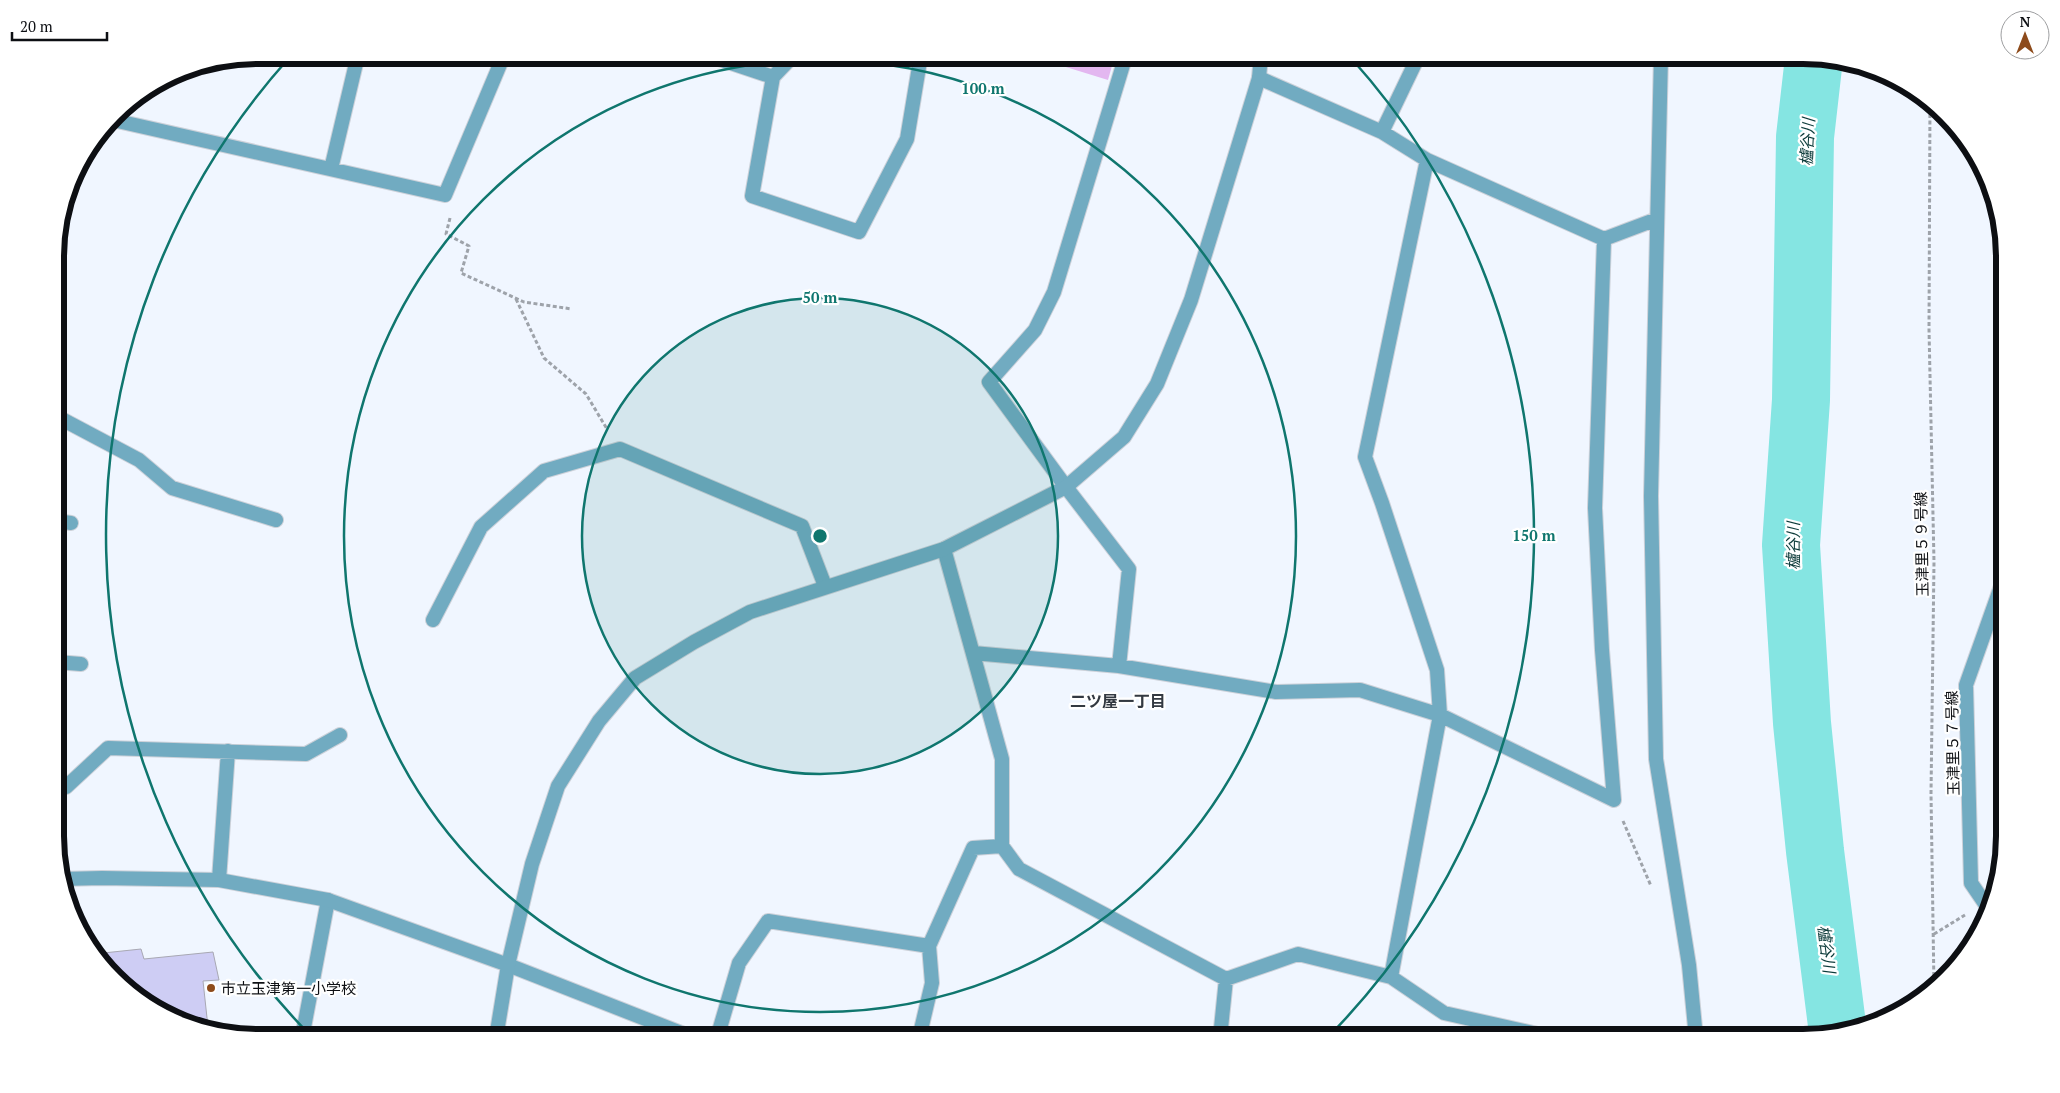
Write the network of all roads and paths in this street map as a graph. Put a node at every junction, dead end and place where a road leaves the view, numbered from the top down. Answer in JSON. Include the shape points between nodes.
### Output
{"nodes":[{"id":1,"x":356,"y":64,"type":"edge"},
{"id":2,"x":500,"y":64,"type":"edge"},
{"id":3,"x":734,"y":64,"type":"edge"},
{"id":4,"x":785,"y":64,"type":"edge"},
{"id":5,"x":920,"y":64,"type":"edge"},
{"id":6,"x":1123,"y":64,"type":"edge"},
{"id":7,"x":1260,"y":64,"type":"edge"},
{"id":8,"x":1415,"y":64,"type":"edge"},
{"id":9,"x":1661,"y":64,"type":"edge"},
{"id":10,"x":773,"y":77,"type":"junction"},
{"id":11,"x":1259,"y":78,"type":"junction"},
{"id":12,"x":1930,"y":112,"type":"edge"},
{"id":13,"x":119,"y":122,"type":"edge"},
{"id":14,"x":1382,"y":132,"type":"junction"},
{"id":15,"x":1427,"y":160,"type":"junction"},
{"id":16,"x":330,"y":169,"type":"junction"},
{"id":17,"x":445,"y":195,"type":"junction"},
{"id":18,"x":1657,"y":219,"type":"junction"},
{"id":19,"x":1604,"y":239,"type":"junction"},
{"id":20,"x":516,"y":298,"type":"junction"},
{"id":21,"x":572,"y":309,"type":"dead end"},
{"id":22,"x":64,"y":420,"type":"edge"},
{"id":23,"x":620,"y":449,"type":"junction"},
{"id":24,"x":1066,"y":488,"type":"junction"},
{"id":25,"x":276,"y":520,"type":"dead end"},
{"id":26,"x":64,"y":522,"type":"edge"},
{"id":27,"x":71,"y":523,"type":"dead end"},
{"id":28,"x":944,"y":549,"type":"junction"},
{"id":29,"x":826,"y":586,"type":"junction"},
{"id":30,"x":1996,"y":601,"type":"edge"},
{"id":31,"x":433,"y":620,"type":"dead end"},
{"id":32,"x":973,"y":653,"type":"junction"},
{"id":33,"x":64,"y":663,"type":"edge"},
{"id":34,"x":81,"y":664,"type":"dead end"},
{"id":35,"x":1118,"y":666,"type":"junction"},
{"id":36,"x":1440,"y":714,"type":"junction"},
{"id":37,"x":340,"y":735,"type":"dead end"},
{"id":38,"x":228,"y":752,"type":"junction"},
{"id":39,"x":64,"y":787,"type":"edge"},
{"id":40,"x":1614,"y":800,"type":"junction"},
{"id":41,"x":1002,"y":846,"type":"junction"},
{"id":42,"x":68,"y":880,"type":"edge"},
{"id":43,"x":219,"y":880,"type":"junction"},
{"id":44,"x":1652,"y":888,"type":"dead end"},
{"id":45,"x":328,"y":900,"type":"junction"},
{"id":46,"x":1984,"y":903,"type":"edge"},
{"id":47,"x":1983,"y":907,"type":"edge"},
{"id":48,"x":1933,"y":935,"type":"junction"},
{"id":49,"x":929,"y":946,"type":"junction"},
{"id":50,"x":508,"y":965,"type":"junction"},
{"id":51,"x":1391,"y":977,"type":"junction"},
{"id":52,"x":1934,"y":978,"type":"edge"},
{"id":53,"x":1226,"y":979,"type":"junction"},
{"id":54,"x":304,"y":1029,"type":"edge"},
{"id":55,"x":497,"y":1029,"type":"edge"},
{"id":56,"x":671,"y":1029,"type":"edge"},
{"id":57,"x":721,"y":1029,"type":"edge"},
{"id":58,"x":921,"y":1029,"type":"edge"},
{"id":59,"x":1221,"y":1029,"type":"edge"},
{"id":60,"x":1515,"y":1029,"type":"edge"},
{"id":61,"x":1695,"y":1029,"type":"edge"}],
"edges":[{"from":1,"to":16,"type":"street"},
{"from":2,"to":17,"type":"street"},
{"from":3,"to":10,"type":"street"},
{"from":4,"to":10,"type":"street"},
{"from":5,"to":10,"type":"street","via":[[907,139],[859,232],[752,196]]},
{"from":6,"to":24,"type":"street","via":[[1054,292],[1035,330],[989,382]]},
{"from":7,"to":11,"type":"street"},
{"from":8,"to":14,"type":"street"},
{"from":9,"to":18,"type":"street"},
{"from":11,"to":14,"type":"street"},
{"from":11,"to":24,"type":"street","via":[[1190,300],[1157,384],[1124,437]]},
{"from":12,"to":48,"type":"path","name":"玉津里５９号線"},
{"from":13,"to":16,"type":"street"},
{"from":14,"to":15,"type":"street"},
{"from":15,"to":19,"type":"street"},
{"from":15,"to":36,"type":"street","via":[[1364,457],[1437,670]]},
{"from":16,"to":17,"type":"street"},
{"from":17,"to":20,"type":"path","via":[[454,202],[446,234],[469,246],[461,273]]},
{"from":18,"to":19,"type":"street"},
{"from":18,"to":61,"type":"street","via":[[1651,496],[1656,759]]},
{"from":19,"to":40,"type":"street","via":[[1595,508]]},
{"from":20,"to":21,"type":"path"},
{"from":20,"to":23,"type":"path","via":[[544,358],[586,394]]},
{"from":22,"to":25,"type":"street","via":[[140,460],[172,488]]},
{"from":23,"to":29,"type":"street","via":[[802,526]]},
{"from":23,"to":31,"type":"street","via":[[544,471],[481,527]]},
{"from":24,"to":28,"type":"street"},
{"from":24,"to":35,"type":"street","via":[[1129,569]]},
{"from":26,"to":27,"type":"street"},
{"from":28,"to":29,"type":"street"},
{"from":28,"to":32,"type":"street"},
{"from":29,"to":50,"type":"street","via":[[750,612],[635,678],[605,714],[558,786],[532,864]]},
{"from":30,"to":46,"type":"street","name":"玉津里５７号線","via":[[1966,686],[1971,884]]},
{"from":32,"to":35,"type":"street"},
{"from":32,"to":41,"type":"street","via":[[1002,759]]},
{"from":33,"to":34,"type":"street"},
{"from":35,"to":36,"type":"street","via":[[1276,692],[1360,690]]},
{"from":36,"to":40,"type":"street"},
{"from":36,"to":51,"type":"street"},
{"from":37,"to":38,"type":"street","via":[[306,754]]},
{"from":38,"to":39,"type":"street","via":[[108,748]]},
{"from":38,"to":43,"type":"street"},
{"from":40,"to":44,"type":"path"},
{"from":41,"to":49,"type":"street","via":[[973,848]]},
{"from":41,"to":53,"type":"street","via":[[1019,869]]},
{"from":42,"to":43,"type":"street"},
{"from":43,"to":45,"type":"street"},
{"from":45,"to":50,"type":"street"},
{"from":45,"to":54,"type":"street"},
{"from":47,"to":48,"type":"path"},
{"from":48,"to":52,"type":"path","name":"玉津里５９号線"},
{"from":49,"to":57,"type":"street","via":[[768,922],[739,963]]},
{"from":49,"to":58,"type":"street","via":[[932,983]]},
{"from":50,"to":55,"type":"street"},
{"from":50,"to":56,"type":"street"},
{"from":51,"to":53,"type":"street","via":[[1298,954]]},
{"from":51,"to":60,"type":"street","via":[[1444,1013]]},
{"from":53,"to":59,"type":"street"}]}
